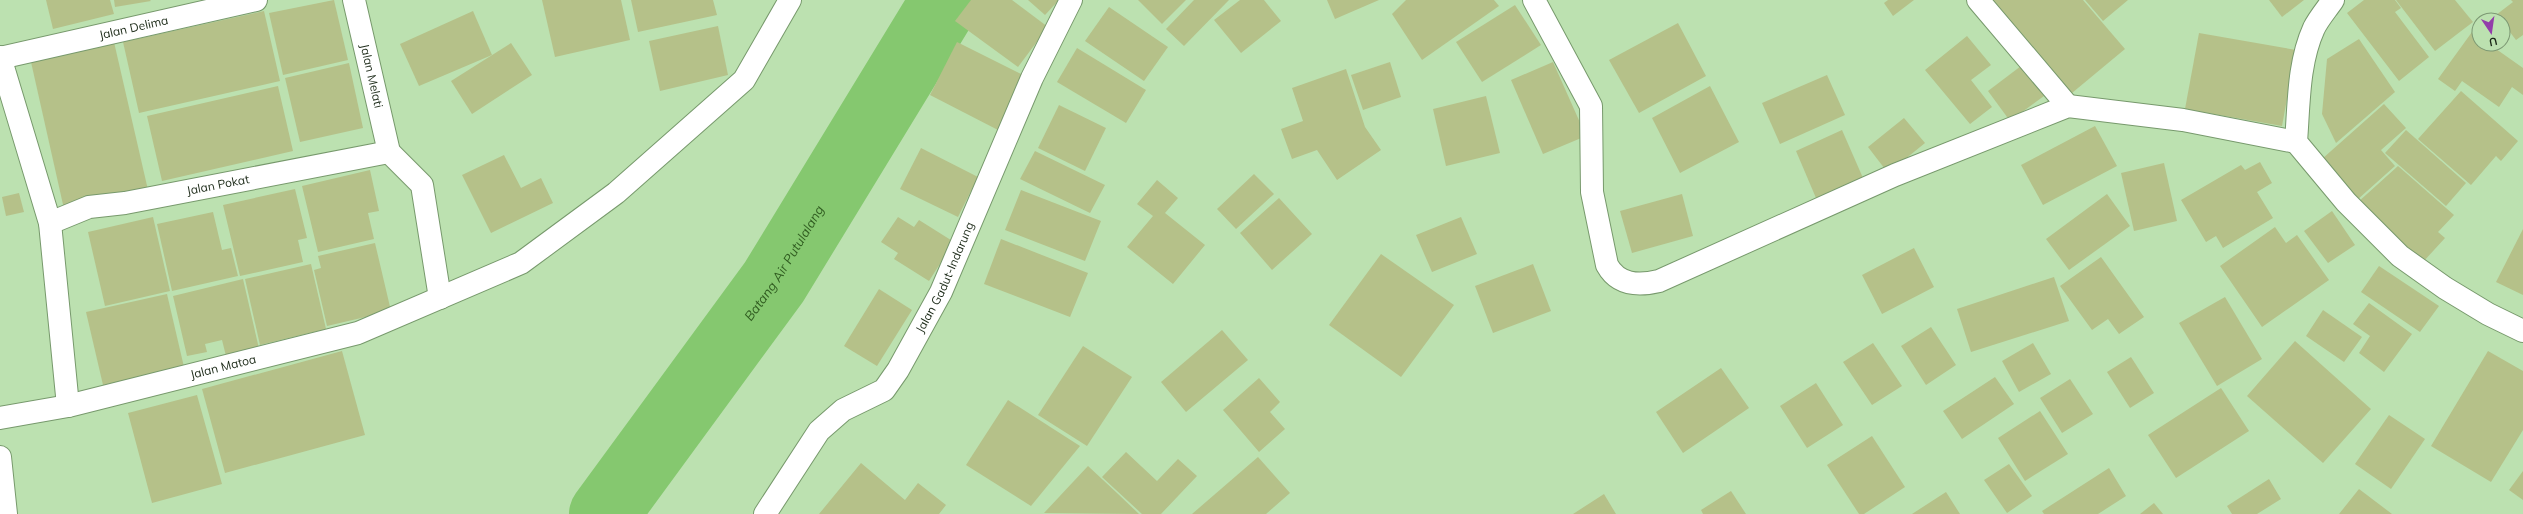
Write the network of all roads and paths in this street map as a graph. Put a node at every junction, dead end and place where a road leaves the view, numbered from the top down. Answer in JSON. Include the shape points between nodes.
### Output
{"nodes":[{"id":1,"x":256,"y":0,"type":"edge"},
{"id":2,"x":790,"y":0,"type":"edge"},
{"id":3,"x":1071,"y":0,"type":"edge"},
{"id":4,"x":1534,"y":0,"type":"edge"},
{"id":5,"x":1978,"y":0,"type":"edge"},
{"id":6,"x":2333,"y":0,"type":"edge"},
{"id":7,"x":357,"y":1,"type":"edge"},
{"id":8,"x":4,"y":56,"type":"edge"},
{"id":9,"x":2068,"y":106,"type":"junction"},
{"id":10,"x":2296,"y":142,"type":"junction"},
{"id":11,"x":389,"y":152,"type":"junction"},
{"id":12,"x":50,"y":223,"type":"junction"},
{"id":13,"x":440,"y":298,"type":"junction"},
{"id":14,"x":2523,"y":331,"type":"edge"},
{"id":15,"x":68,"y":406,"type":"junction"},
{"id":16,"x":0,"y":418,"type":"edge"},
{"id":17,"x":0,"y":457,"type":"edge"},
{"id":18,"x":6,"y":514,"type":"edge"},
{"id":19,"x":765,"y":514,"type":"edge"}],
"edges":[{"from":1,"to":8,"type":"street","name":"Jalan Delima"},
{"from":2,"to":13,"type":"street","name":"Jalan Matoa","via":[[744,80],[616,193],[521,263]]},
{"from":3,"to":19,"type":"street","name":"Jalan Gadut-Indarung","via":[[1032,78],[941,292],[898,370],[884,390],[843,410],[819,431]]},
{"from":4,"to":9,"type":"street","via":[[1591,106],[1592,192],[1607,265],[1612,275],[1635,284],[1659,281],[1895,175]]},
{"from":5,"to":9,"type":"street"},
{"from":6,"to":10,"type":"street","via":[[2315,27],[2306,52]]},
{"from":7,"to":11,"type":"street","name":"Jalan Melati"},
{"from":8,"to":12,"type":"street"},
{"from":9,"to":10,"type":"street","via":[[2182,120]]},
{"from":10,"to":14,"type":"street","via":[[2346,202],[2400,256],[2451,292]]},
{"from":11,"to":12,"type":"street","name":"Jalan Pokat","via":[[125,203],[89,207]]},
{"from":11,"to":13,"type":"street","via":[[422,185]]},
{"from":12,"to":15,"type":"street"},
{"from":13,"to":15,"type":"street","name":"Jalan Matoa","via":[[358,333]]},
{"from":15,"to":16,"type":"street","name":"Jalan Matoa"},
{"from":17,"to":18,"type":"street"}]}
